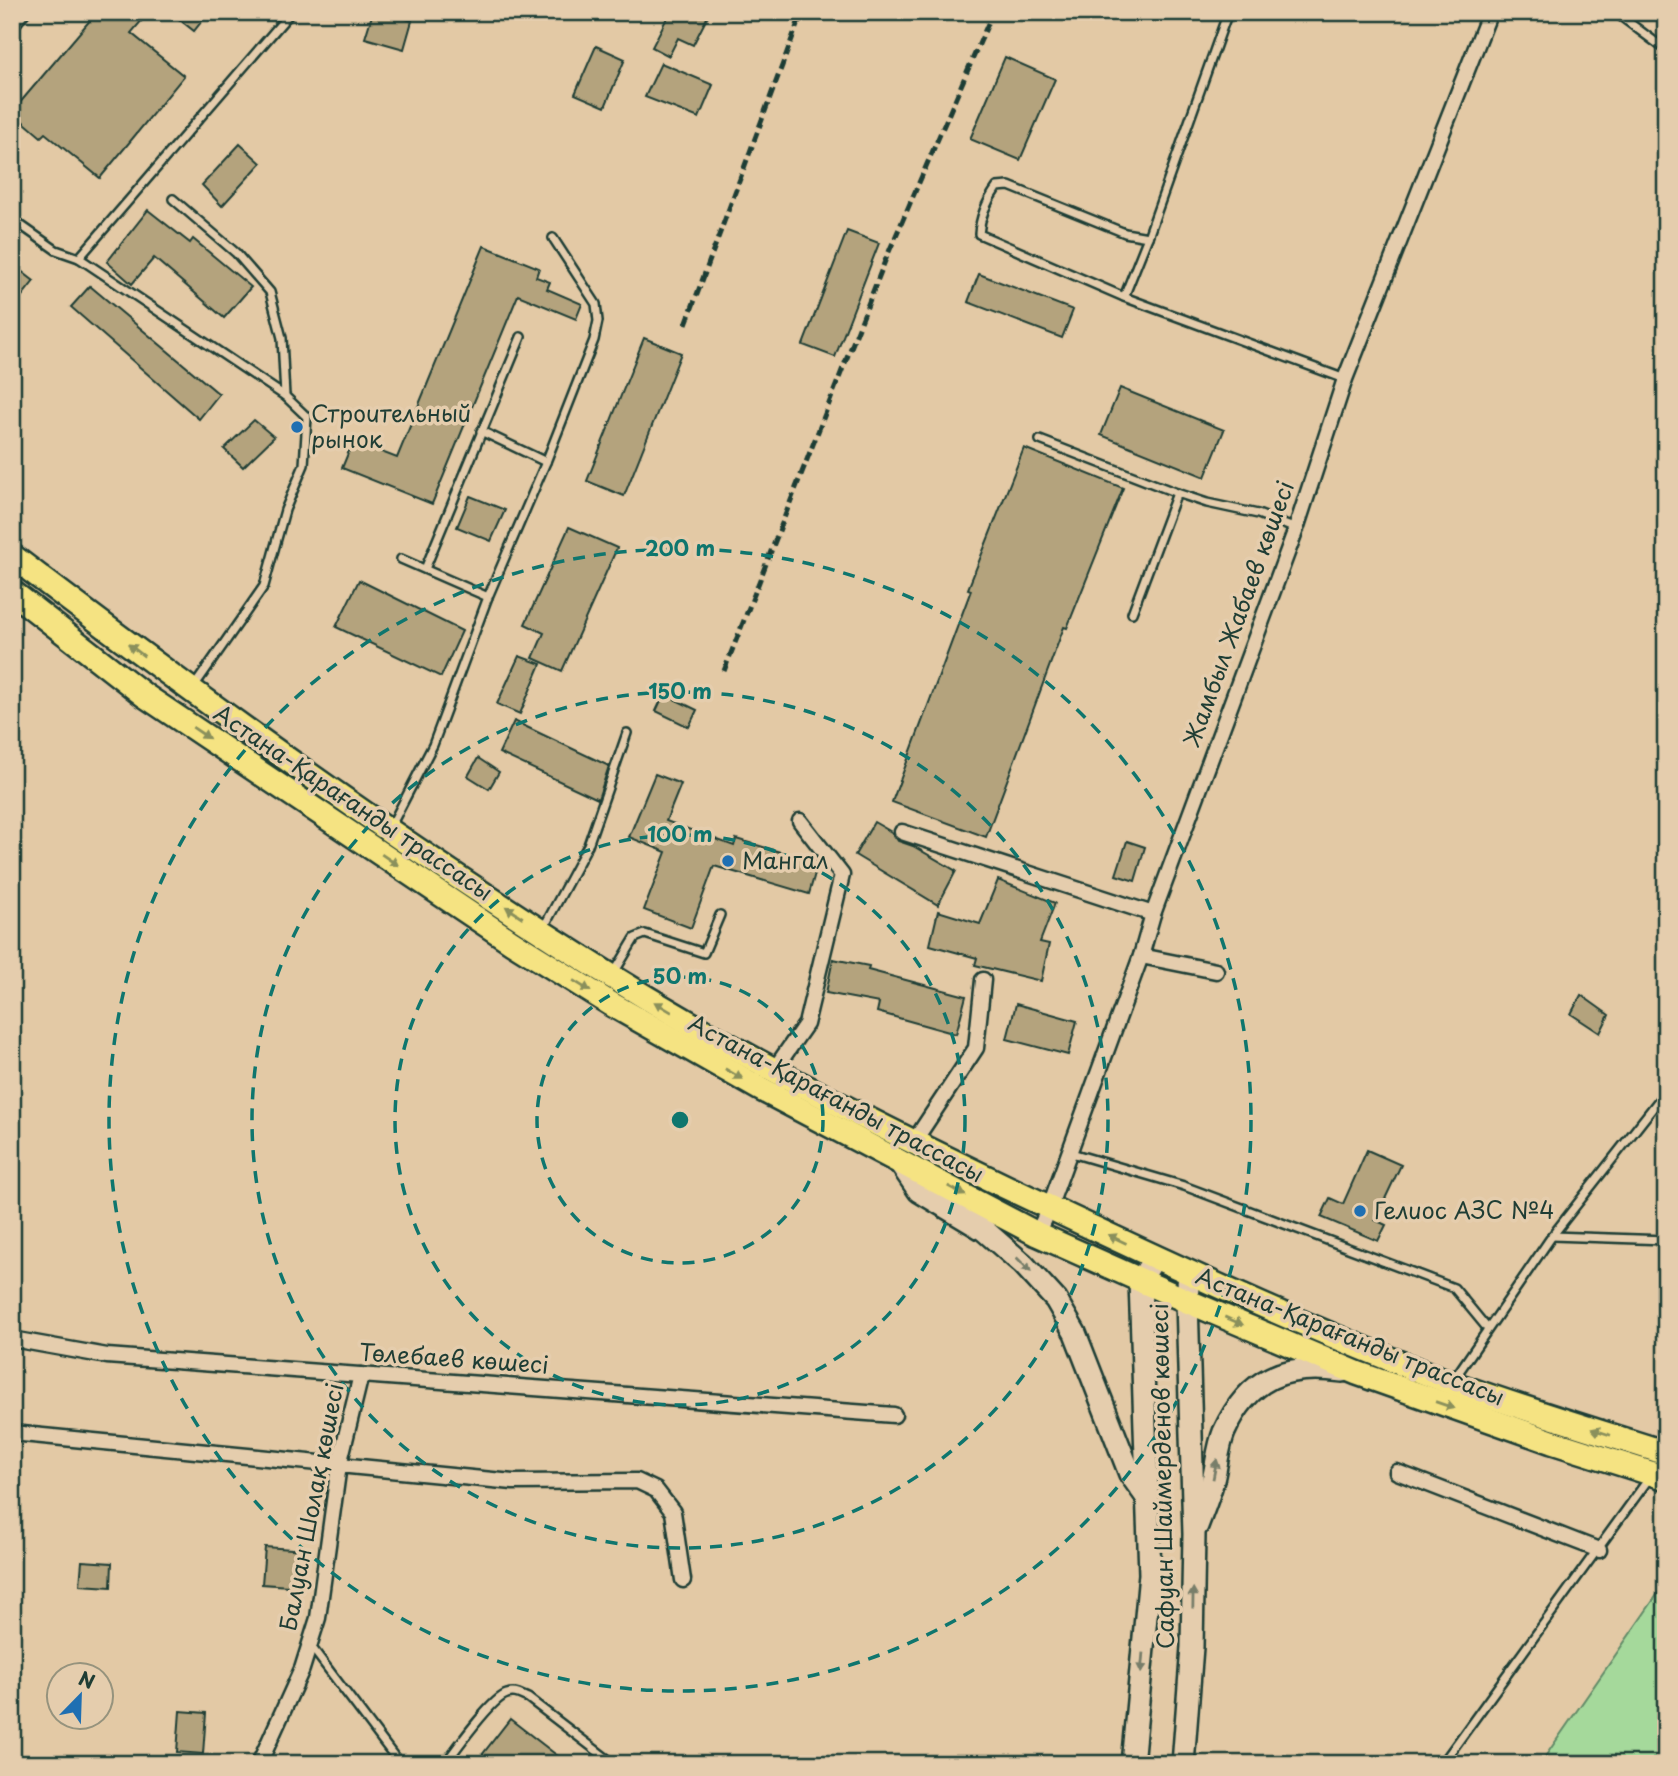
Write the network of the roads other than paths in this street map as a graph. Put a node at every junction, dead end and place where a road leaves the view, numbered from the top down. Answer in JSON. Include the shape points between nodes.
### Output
{"nodes":[{"id":1,"x":26,"y":12,"type":"edge"},
{"id":2,"x":291,"y":12,"type":"edge"},
{"id":3,"x":1228,"y":12,"type":"edge"},
{"id":4,"x":1490,"y":12,"type":"edge"},
{"id":5,"x":1615,"y":12,"type":"edge"},
{"id":6,"x":12,"y":29,"type":"edge"},
{"id":7,"x":1666,"y":50,"type":"edge"},
{"id":8,"x":173,"y":199,"type":"dead end"},
{"id":9,"x":12,"y":219,"type":"edge"},
{"id":10,"x":1148,"y":237,"type":"junction"},
{"id":11,"x":553,"y":238,"type":"dead end"},
{"id":12,"x":79,"y":258,"type":"junction"},
{"id":13,"x":1124,"y":297,"type":"junction"},
{"id":14,"x":521,"y":337,"type":"dead end"},
{"id":15,"x":1345,"y":379,"type":"junction"},
{"id":16,"x":285,"y":396,"type":"junction"},
{"id":17,"x":481,"y":431,"type":"junction"},
{"id":18,"x":1040,"y":440,"type":"dead end"},
{"id":19,"x":546,"y":461,"type":"junction"},
{"id":20,"x":1177,"y":493,"type":"junction"},
{"id":21,"x":1296,"y":529,"type":"junction"},
{"id":22,"x":12,"y":556,"type":"edge"},
{"id":23,"x":401,"y":559,"type":"dead end"},
{"id":24,"x":425,"y":569,"type":"junction"},
{"id":25,"x":12,"y":592,"type":"edge"},
{"id":26,"x":488,"y":597,"type":"junction"},
{"id":27,"x":1132,"y":613,"type":"dead end"},
{"id":28,"x":191,"y":692,"type":"junction"},
{"id":29,"x":627,"y":733,"type":"dead end"},
{"id":30,"x":800,"y":821,"type":"dead end"},
{"id":31,"x":389,"y":830,"type":"junction"},
{"id":32,"x":902,"y":832,"type":"dead end"},
{"id":33,"x":1153,"y":914,"type":"junction"},
{"id":34,"x":720,"y":915,"type":"dead end"},
{"id":35,"x":542,"y":931,"type":"junction"},
{"id":36,"x":1141,"y":956,"type":"junction"},
{"id":37,"x":1216,"y":971,"type":"dead end"},
{"id":38,"x":612,"y":977,"type":"junction"},
{"id":39,"x":984,"y":980,"type":"dead end"},
{"id":40,"x":774,"y":1070,"type":"junction"},
{"id":41,"x":1666,"y":1091,"type":"edge"},
{"id":42,"x":906,"y":1151,"type":"junction"},
{"id":43,"x":1068,"y":1152,"type":"junction"},
{"id":44,"x":1049,"y":1208,"type":"junction"},
{"id":45,"x":1037,"y":1234,"type":"junction"},
{"id":46,"x":1552,"y":1236,"type":"junction"},
{"id":47,"x":1666,"y":1240,"type":"edge"},
{"id":48,"x":1155,"y":1257,"type":"junction"},
{"id":49,"x":1189,"y":1272,"type":"junction"},
{"id":50,"x":1140,"y":1281,"type":"junction"},
{"id":51,"x":1187,"y":1301,"type":"junction"},
{"id":52,"x":1487,"y":1328,"type":"junction"},
{"id":53,"x":12,"y":1339,"type":"edge"},
{"id":54,"x":1357,"y":1373,"type":"junction"},
{"id":55,"x":361,"y":1375,"type":"junction"},
{"id":56,"x":1451,"y":1383,"type":"junction"},
{"id":57,"x":894,"y":1415,"type":"dead end"},
{"id":58,"x":12,"y":1433,"type":"edge"},
{"id":59,"x":1666,"y":1453,"type":"edge"},
{"id":60,"x":339,"y":1465,"type":"junction"},
{"id":61,"x":1398,"y":1472,"type":"dead end"},
{"id":62,"x":1659,"y":1476,"type":"edge"},
{"id":63,"x":1148,"y":1499,"type":"junction"},
{"id":64,"x":1194,"y":1534,"type":"junction"},
{"id":65,"x":1599,"y":1549,"type":"junction"},
{"id":66,"x":683,"y":1580,"type":"dead end"},
{"id":67,"x":309,"y":1644,"type":"junction"},
{"id":68,"x":259,"y":1764,"type":"edge"},
{"id":69,"x":400,"y":1764,"type":"edge"},
{"id":70,"x":445,"y":1764,"type":"edge"},
{"id":71,"x":614,"y":1764,"type":"edge"},
{"id":72,"x":1132,"y":1764,"type":"edge"},
{"id":73,"x":1183,"y":1764,"type":"edge"},
{"id":74,"x":1442,"y":1764,"type":"edge"}],
"edges":[{"from":1,"to":6,"type":"lane"},
{"from":2,"to":12,"type":"lane"},
{"from":3,"to":10,"type":"lane"},
{"from":4,"to":15,"type":"street","name":"Жамбыл Жабаев көшесі"},
{"from":5,"to":7,"type":"lane"},
{"from":8,"to":16,"type":"lane","via":[[236,253],[270,292],[282,338]]},
{"from":9,"to":12,"type":"lane","via":[[56,250]]},
{"from":10,"to":13,"type":"lane"},
{"from":10,"to":13,"type":"lane","via":[[1125,233],[1009,186],[997,187],[979,221],[979,234]]},
{"from":11,"to":19,"type":"lane","via":[[596,304],[598,321]]},
{"from":12,"to":16,"type":"lane"},
{"from":13,"to":15,"type":"lane"},
{"from":14,"to":17,"type":"lane"},
{"from":15,"to":21,"type":"street","name":"Жамбыл Жабаев көшесі"},
{"from":16,"to":28,"type":"lane","via":[[307,417],[304,465],[285,510],[264,586]]},
{"from":17,"to":19,"type":"lane"},
{"from":17,"to":24,"type":"lane"},
{"from":18,"to":20,"type":"lane"},
{"from":19,"to":26,"type":"lane"},
{"from":20,"to":21,"type":"lane"},
{"from":20,"to":27,"type":"lane"},
{"from":21,"to":33,"type":"street","name":"Жамбыл Жабаев көшесі"},
{"from":28,"to":22,"type":"main road","name":"Астана-Қарағанды трассасы","one_way":true},
{"from":23,"to":24,"type":"lane"},
{"from":24,"to":26,"type":"lane"},
{"from":25,"to":42,"type":"main road","name":"Астана-Қарағанды трассасы","one_way":true,"via":[[144,695],[611,1004],[748,1082]]},
{"from":26,"to":31,"type":"lane","via":[[433,745]]},
{"from":28,"to":31,"type":"main road","name":"Астана-Қарағанды трассасы"},
{"from":29,"to":35,"type":"lane","via":[[588,845]]},
{"from":30,"to":40,"type":"street","via":[[842,875],[806,1024]]},
{"from":35,"to":31,"type":"main road","name":"Астана-Қарағанды трассасы","one_way":true},
{"from":32,"to":33,"type":"street"},
{"from":33,"to":36,"type":"street","name":"Жамбыл Жабаев көшесі"},
{"from":34,"to":38,"type":"lane","via":[[704,953],[645,934],[635,938]]},
{"from":35,"to":38,"type":"main road","name":"Астана-Қарағанды трассасы"},
{"from":36,"to":37,"type":"street"},
{"from":36,"to":43,"type":"street","name":"Жамбыл Жабаев көшесі"},
{"from":40,"to":38,"type":"main road","name":"Астана-Қарағанды трассасы","one_way":true},
{"from":39,"to":42,"type":"street","via":[[976,1048]]},
{"from":40,"to":42,"type":"main road","name":"Астана-Қарағанды трассасы"},
{"from":41,"to":46,"type":"lane"},
{"from":42,"to":44,"type":"main road","name":"Астана-Қарағанды трассасы"},
{"from":42,"to":45,"type":"main road","name":"Астана-Қарағанды трассасы","one_way":true},
{"from":42,"to":63,"type":"main road","one_way":true,"via":[[919,1191],[984,1230],[1055,1300],[1075,1333],[1130,1474]]},
{"from":43,"to":44,"type":"street","name":"Жамбыл Жабаев көшесі"},
{"from":43,"to":52,"type":"lane","via":[[1184,1186],[1454,1288]]},
{"from":44,"to":45,"type":"street","name":"Жамбыл Жабаев көшесі"},
{"from":48,"to":44,"type":"main road","name":"Астана-Қарағанды трассасы","one_way":true},
{"from":45,"to":50,"type":"main road","name":"Астана-Қарағанды трассасы"},
{"from":46,"to":47,"type":"lane"},
{"from":46,"to":52,"type":"lane"},
{"from":48,"to":49,"type":"main road","name":"Астана-Қарағанды трассасы"},
{"from":48,"to":50,"type":"main road","name":"Сафуан Шаймерденов көшесі"},
{"from":49,"to":51,"type":"main road","name":"Сафуан Шаймерденов көшесі"},
{"from":49,"to":56,"type":"main road","name":"Астана-Қарағанды трассасы"},
{"from":50,"to":51,"type":"main road","name":"Астана-Қарағанды трассасы"},
{"from":50,"to":63,"type":"main road","name":"Сафуан Шаймерденов көшесі"},
{"from":51,"to":54,"type":"main road","name":"Астана-Қарағанды трассасы","one_way":true},
{"from":51,"to":64,"type":"main road","name":"Сафуан Шаймерденов көшесі"},
{"from":52,"to":56,"type":"lane"},
{"from":53,"to":55,"type":"street","name":"Төлебаев көшесі","via":[[107,1356]]},
{"from":54,"to":62,"type":"main road","name":"Астана-Қарағанды трассасы","one_way":true},
{"from":64,"to":54,"type":"main road","one_way":true,"via":[[1208,1499],[1223,1434],[1253,1389],[1296,1368]]},
{"from":55,"to":57,"type":"street","name":"Төлебаев көшесі"},
{"from":55,"to":60,"type":"street","name":"Балуан Шолақ көшесі"},
{"from":59,"to":56,"type":"main road","name":"Астана-Қарағанды трассасы","one_way":true},
{"from":58,"to":60,"type":"street"},
{"from":59,"to":62,"type":"lane"},
{"from":60,"to":66,"type":"street","via":[[513,1482],[637,1481],[656,1490],[673,1512]]},
{"from":60,"to":67,"type":"street","name":"Балуан Шолақ көшесі","via":[[318,1618]]},
{"from":61,"to":65,"type":"street"},
{"from":62,"to":65,"type":"lane"},
{"from":63,"to":72,"type":"main road","name":"Сафуан Шаймерденов көшесі","one_way":true,"via":[[1150,1574]]},
{"from":73,"to":64,"type":"main road","name":"Сафуан Шаймерденов көшесі","one_way":true},
{"from":65,"to":74,"type":"lane"},
{"from":67,"to":68,"type":"street","name":"Балуан Шолақ көшесі"},
{"from":67,"to":69,"type":"lane"},
{"from":70,"to":71,"type":"lane","via":[[491,1706],[504,1694],[516,1693]]}]}
